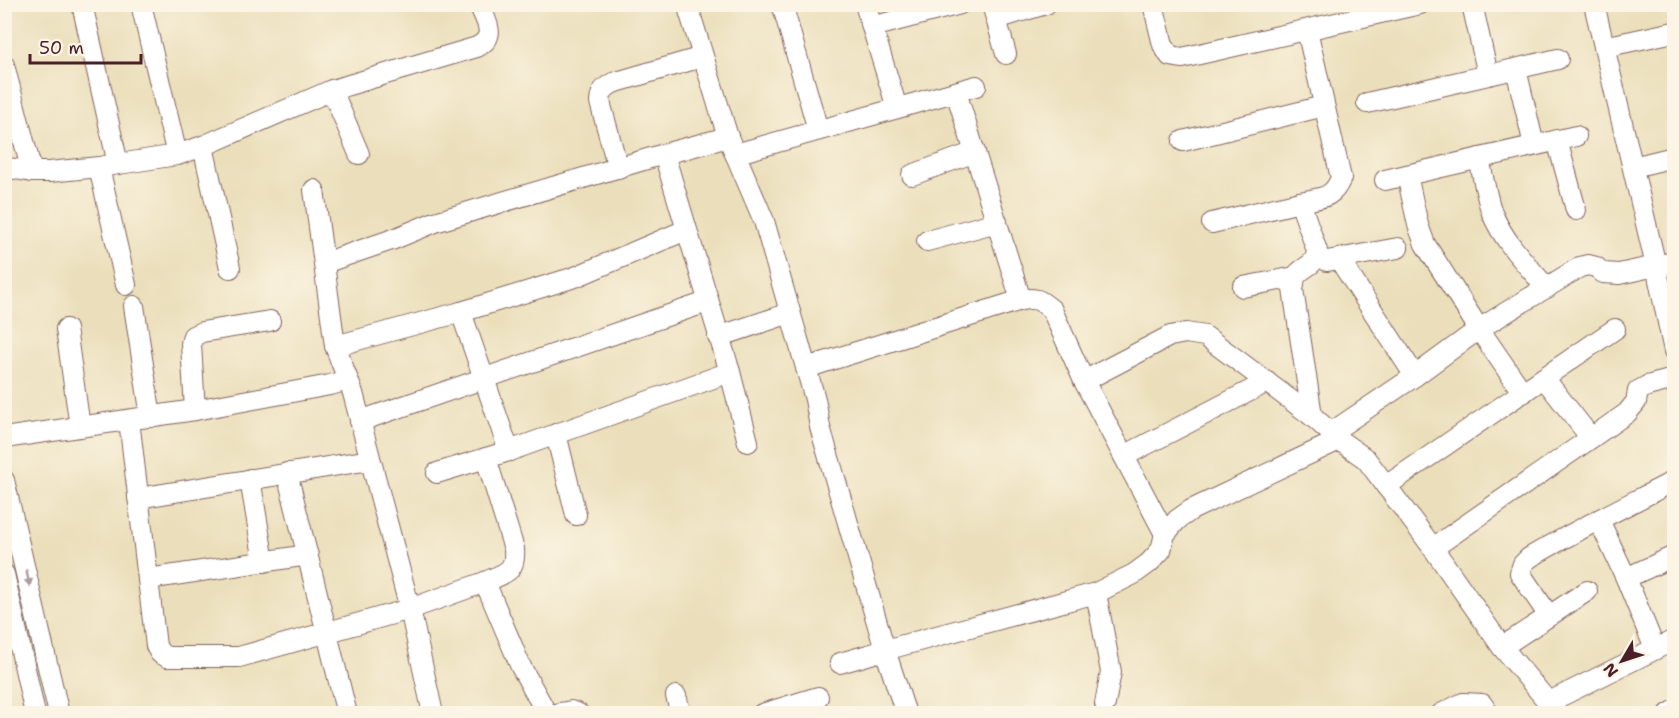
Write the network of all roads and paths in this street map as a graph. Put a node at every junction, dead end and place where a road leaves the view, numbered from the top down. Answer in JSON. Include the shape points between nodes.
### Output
{"nodes":[{"id":1,"x":82,"y":4,"type":"edge"},
{"id":2,"x":141,"y":4,"type":"edge"},
{"id":3,"x":479,"y":4,"type":"edge"},
{"id":4,"x":687,"y":4,"type":"edge"},
{"id":5,"x":782,"y":4,"type":"edge"},
{"id":6,"x":865,"y":4,"type":"edge"},
{"id":7,"x":960,"y":4,"type":"edge"},
{"id":8,"x":1046,"y":4,"type":"edge"},
{"id":9,"x":1154,"y":4,"type":"edge"},
{"id":10,"x":1420,"y":4,"type":"edge"},
{"id":11,"x":1472,"y":4,"type":"edge"},
{"id":12,"x":1593,"y":4,"type":"edge"},
{"id":13,"x":994,"y":12,"type":"edge"},
{"id":14,"x":872,"y":27,"type":"junction"},
{"id":15,"x":1307,"y":30,"type":"junction"},
{"id":16,"x":1674,"y":32,"type":"edge"},
{"id":17,"x":1604,"y":47,"type":"junction"},
{"id":18,"x":1006,"y":54,"type":"dead end"},
{"id":19,"x":702,"y":57,"type":"junction"},
{"id":20,"x":1558,"y":59,"type":"dead end"},
{"id":21,"x":4,"y":65,"type":"edge"},
{"id":22,"x":1516,"y":69,"type":"junction"},
{"id":23,"x":1488,"y":75,"type":"junction"},
{"id":24,"x":976,"y":86,"type":"dead end"},
{"id":25,"x":332,"y":90,"type":"junction"},
{"id":26,"x":956,"y":92,"type":"junction"},
{"id":27,"x":1367,"y":103,"type":"dead end"},
{"id":28,"x":1324,"y":106,"type":"junction"},
{"id":29,"x":897,"y":108,"type":"junction"},
{"id":30,"x":818,"y":130,"type":"junction"},
{"id":31,"x":1183,"y":141,"type":"dead end"},
{"id":32,"x":1534,"y":145,"type":"junction"},
{"id":33,"x":203,"y":146,"type":"junction"},
{"id":34,"x":731,"y":146,"type":"junction"},
{"id":35,"x":975,"y":152,"type":"junction"},
{"id":36,"x":359,"y":154,"type":"dead end"},
{"id":37,"x":664,"y":154,"type":"junction"},
{"id":38,"x":177,"y":155,"type":"junction"},
{"id":39,"x":1674,"y":157,"type":"edge"},
{"id":40,"x":1479,"y":158,"type":"junction"},
{"id":41,"x":109,"y":165,"type":"junction"},
{"id":42,"x":4,"y":167,"type":"edge"},
{"id":43,"x":618,"y":168,"type":"junction"},
{"id":44,"x":1634,"y":168,"type":"junction"},
{"id":45,"x":32,"y":172,"type":"junction"},
{"id":46,"x":912,"y":175,"type":"dead end"},
{"id":47,"x":1407,"y":175,"type":"junction"},
{"id":48,"x":1385,"y":180,"type":"dead end"},
{"id":49,"x":314,"y":190,"type":"dead end"},
{"id":50,"x":1300,"y":202,"type":"junction"},
{"id":51,"x":1576,"y":210,"type":"dead end"},
{"id":52,"x":997,"y":222,"type":"junction"},
{"id":53,"x":1212,"y":223,"type":"dead end"},
{"id":54,"x":686,"y":230,"type":"junction"},
{"id":55,"x":927,"y":241,"type":"dead end"},
{"id":56,"x":1398,"y":248,"type":"dead end"},
{"id":57,"x":1339,"y":259,"type":"junction"},
{"id":58,"x":324,"y":263,"type":"junction"},
{"id":59,"x":1312,"y":264,"type":"junction"},
{"id":60,"x":1665,"y":264,"type":"edge"},
{"id":61,"x":230,"y":268,"type":"dead end"},
{"id":62,"x":1295,"y":278,"type":"junction"},
{"id":63,"x":126,"y":285,"type":"dead end"},
{"id":64,"x":1243,"y":287,"type":"dead end"},
{"id":65,"x":1546,"y":288,"type":"junction"},
{"id":66,"x":1021,"y":300,"type":"junction"},
{"id":67,"x":707,"y":302,"type":"junction"},
{"id":68,"x":134,"y":306,"type":"dead end"},
{"id":69,"x":461,"y":312,"type":"junction"},
{"id":70,"x":790,"y":314,"type":"junction"},
{"id":71,"x":270,"y":321,"type":"dead end"},
{"id":72,"x":66,"y":329,"type":"dead end"},
{"id":73,"x":1615,"y":329,"type":"dead end"},
{"id":74,"x":1479,"y":330,"type":"junction"},
{"id":75,"x":718,"y":337,"type":"junction"},
{"id":76,"x":335,"y":346,"type":"junction"},
{"id":77,"x":1674,"y":351,"type":"edge"},
{"id":78,"x":806,"y":368,"type":"junction"},
{"id":79,"x":729,"y":372,"type":"junction"},
{"id":80,"x":1415,"y":376,"type":"junction"},
{"id":81,"x":484,"y":378,"type":"junction"},
{"id":82,"x":1544,"y":378,"type":"junction"},
{"id":83,"x":1674,"y":379,"type":"edge"},
{"id":84,"x":348,"y":380,"type":"junction"},
{"id":85,"x":1084,"y":381,"type":"junction"},
{"id":86,"x":1267,"y":382,"type":"junction"},
{"id":87,"x":1522,"y":393,"type":"junction"},
{"id":88,"x":195,"y":410,"type":"junction"},
{"id":89,"x":1312,"y":416,"type":"junction"},
{"id":90,"x":151,"y":417,"type":"junction"},
{"id":91,"x":129,"y":420,"type":"junction"},
{"id":92,"x":360,"y":421,"type":"junction"},
{"id":93,"x":80,"y":427,"type":"junction"},
{"id":94,"x":556,"y":434,"type":"junction"},
{"id":95,"x":1335,"y":436,"type":"junction"},
{"id":96,"x":4,"y":438,"type":"edge"},
{"id":97,"x":1591,"y":438,"type":"junction"},
{"id":98,"x":748,"y":442,"type":"dead end"},
{"id":99,"x":509,"y":451,"type":"junction"},
{"id":100,"x":1124,"y":456,"type":"junction"},
{"id":101,"x":486,"y":458,"type":"junction"},
{"id":102,"x":370,"y":460,"type":"junction"},
{"id":103,"x":287,"y":473,"type":"junction"},
{"id":104,"x":437,"y":473,"type":"dead end"},
{"id":105,"x":250,"y":479,"type":"junction"},
{"id":106,"x":4,"y":480,"type":"edge"},
{"id":107,"x":1674,"y":481,"type":"edge"},
{"id":108,"x":1386,"y":486,"type":"junction"},
{"id":109,"x":138,"y":498,"type":"junction"},
{"id":110,"x":576,"y":515,"type":"dead end"},
{"id":111,"x":1599,"y":520,"type":"junction"},
{"id":112,"x":1165,"y":534,"type":"junction"},
{"id":113,"x":1432,"y":548,"type":"junction"},
{"id":114,"x":308,"y":555,"type":"junction"},
{"id":115,"x":1674,"y":556,"type":"edge"},
{"id":116,"x":264,"y":562,"type":"junction"},
{"id":117,"x":4,"y":574,"type":"edge"},
{"id":118,"x":1626,"y":578,"type":"junction"},
{"id":119,"x":148,"y":579,"type":"junction"},
{"id":120,"x":485,"y":582,"type":"junction"},
{"id":121,"x":1587,"y":591,"type":"dead end"},
{"id":122,"x":1096,"y":593,"type":"junction"},
{"id":123,"x":410,"y":609,"type":"junction"},
{"id":124,"x":1549,"y":616,"type":"junction"},
{"id":125,"x":326,"y":633,"type":"junction"},
{"id":126,"x":1674,"y":640,"type":"edge"},
{"id":127,"x":1502,"y":647,"type":"junction"},
{"id":128,"x":1655,"y":649,"type":"junction"},
{"id":129,"x":885,"y":650,"type":"junction"},
{"id":130,"x":840,"y":663,"type":"dead end"},
{"id":131,"x":808,"y":704,"type":"edge"},
{"id":132,"x":1105,"y":704,"type":"dead end"},
{"id":133,"x":1554,"y":708,"type":"edge"},
{"id":134,"x":1674,"y":711,"type":"edge"},
{"id":135,"x":35,"y":714,"type":"edge"},
{"id":136,"x":60,"y":714,"type":"edge"},
{"id":137,"x":347,"y":714,"type":"edge"},
{"id":138,"x":433,"y":714,"type":"edge"},
{"id":139,"x":547,"y":714,"type":"edge"},
{"id":140,"x":554,"y":714,"type":"edge"},
{"id":141,"x":579,"y":714,"type":"edge"},
{"id":142,"x":762,"y":714,"type":"edge"},
{"id":143,"x":906,"y":714,"type":"edge"},
{"id":144,"x":1441,"y":714,"type":"edge"},
{"id":145,"x":1489,"y":714,"type":"edge"},
{"id":146,"x":1669,"y":714,"type":"edge"}],
"edges":[{"from":1,"to":41,"type":"street"},
{"from":2,"to":38,"type":"street"},
{"from":3,"to":25,"type":"street","via":[[490,30],[485,43]]},
{"from":4,"to":19,"type":"street"},
{"from":5,"to":30,"type":"street"},
{"from":6,"to":14,"type":"street"},
{"from":7,"to":14,"type":"street"},
{"from":8,"to":13,"type":"street"},
{"from":9,"to":15,"type":"street","via":[[1163,45],[1170,56],[1182,58]]},
{"from":10,"to":15,"type":"street"},
{"from":11,"to":23,"type":"street"},
{"from":12,"to":17,"type":"street"},
{"from":13,"to":18,"type":"street"},
{"from":14,"to":29,"type":"street"},
{"from":15,"to":28,"type":"street"},
{"from":16,"to":17,"type":"street"},
{"from":17,"to":44,"type":"street"},
{"from":19,"to":34,"type":"street"},
{"from":19,"to":43,"type":"street","via":[[613,83],[601,92],[600,102]]},
{"from":20,"to":22,"type":"street"},
{"from":21,"to":45,"type":"street"},
{"from":22,"to":23,"type":"street"},
{"from":22,"to":32,"type":"street"},
{"from":23,"to":27,"type":"street"},
{"from":24,"to":26,"type":"street"},
{"from":25,"to":33,"type":"street"},
{"from":25,"to":36,"type":"street"},
{"from":26,"to":29,"type":"street"},
{"from":26,"to":35,"type":"street"},
{"from":28,"to":31,"type":"street"},
{"from":28,"to":50,"type":"street","via":[[1341,178],[1329,196]]},
{"from":29,"to":30,"type":"street"},
{"from":30,"to":34,"type":"street"},
{"from":32,"to":40,"type":"street"},
{"from":32,"to":51,"type":"street","via":[[1567,138]]},
{"from":33,"to":38,"type":"street"},
{"from":33,"to":61,"type":"street"},
{"from":34,"to":37,"type":"street"},
{"from":34,"to":70,"type":"street","via":[[764,221]]},
{"from":35,"to":46,"type":"street"},
{"from":35,"to":52,"type":"street"},
{"from":37,"to":43,"type":"street"},
{"from":37,"to":54,"type":"street"},
{"from":38,"to":41,"type":"street"},
{"from":39,"to":44,"type":"street"},
{"from":40,"to":47,"type":"street"},
{"from":40,"to":65,"type":"street","via":[[1498,225]]},
{"from":41,"to":45,"type":"street"},
{"from":41,"to":63,"type":"street"},
{"from":42,"to":45,"type":"street"},
{"from":43,"to":58,"type":"street","via":[[435,222]]},
{"from":44,"to":60,"type":"street"},
{"from":47,"to":48,"type":"street"},
{"from":47,"to":74,"type":"street","via":[[1425,244]]},
{"from":49,"to":58,"type":"street"},
{"from":50,"to":53,"type":"street"},
{"from":50,"to":59,"type":"street","via":[[1317,251]]},
{"from":52,"to":55,"type":"street"},
{"from":52,"to":66,"type":"street"},
{"from":54,"to":67,"type":"street"},
{"from":54,"to":69,"type":"street","via":[[575,277]]},
{"from":56,"to":57,"type":"street"},
{"from":57,"to":59,"type":"street"},
{"from":57,"to":80,"type":"street"},
{"from":58,"to":76,"type":"street"},
{"from":59,"to":62,"type":"street"},
{"from":60,"to":65,"type":"street","via":[[1619,274],[1603,273],[1588,265]]},
{"from":60,"to":77,"type":"street"},
{"from":62,"to":64,"type":"street"},
{"from":62,"to":89,"type":"street","via":[[1293,289]]},
{"from":65,"to":74,"type":"street"},
{"from":66,"to":78,"type":"street"},
{"from":66,"to":85,"type":"street","via":[[1034,298],[1052,310]]},
{"from":67,"to":75,"type":"street"},
{"from":67,"to":81,"type":"street"},
{"from":68,"to":90,"type":"street"},
{"from":69,"to":76,"type":"street"},
{"from":69,"to":81,"type":"street"},
{"from":70,"to":75,"type":"street"},
{"from":70,"to":78,"type":"street"},
{"from":71,"to":88,"type":"street","via":[[194,336],[191,344]]},
{"from":72,"to":93,"type":"street"},
{"from":73,"to":82,"type":"street"},
{"from":74,"to":80,"type":"street"},
{"from":74,"to":87,"type":"street"},
{"from":75,"to":79,"type":"street"},
{"from":76,"to":84,"type":"street"},
{"from":78,"to":129,"type":"street"},
{"from":79,"to":94,"type":"street"},
{"from":79,"to":98,"type":"street"},
{"from":80,"to":95,"type":"street"},
{"from":81,"to":92,"type":"street"},
{"from":81,"to":99,"type":"street"},
{"from":82,"to":87,"type":"street"},
{"from":82,"to":97,"type":"street"},
{"from":83,"to":97,"type":"street","via":[[1638,390],[1636,402],[1627,413]]},
{"from":84,"to":88,"type":"street"},
{"from":84,"to":92,"type":"street"},
{"from":85,"to":86,"type":"street","via":[[1170,336],[1186,333],[1205,336]]},
{"from":85,"to":100,"type":"street"},
{"from":86,"to":89,"type":"street"},
{"from":86,"to":100,"type":"street"},
{"from":87,"to":108,"type":"street"},
{"from":88,"to":90,"type":"street"},
{"from":89,"to":95,"type":"street"},
{"from":90,"to":91,"type":"street"},
{"from":91,"to":93,"type":"street"},
{"from":91,"to":109,"type":"street"},
{"from":92,"to":102,"type":"street"},
{"from":93,"to":96,"type":"street"},
{"from":94,"to":99,"type":"street"},
{"from":94,"to":110,"type":"street"},
{"from":95,"to":108,"type":"street","via":[[1366,459]]},
{"from":95,"to":112,"type":"street","via":[[1191,510]]},
{"from":97,"to":113,"type":"street"},
{"from":99,"to":101,"type":"street"},
{"from":100,"to":112,"type":"street"},
{"from":101,"to":104,"type":"street"},
{"from":101,"to":120,"type":"street","via":[[515,562],[509,571]]},
{"from":102,"to":103,"type":"street"},
{"from":102,"to":123,"type":"street"},
{"from":103,"to":105,"type":"street"},
{"from":103,"to":114,"type":"street"},
{"from":105,"to":109,"type":"street"},
{"from":105,"to":116,"type":"street"},
{"from":106,"to":136,"type":"street","one_way":true},
{"from":107,"to":111,"type":"street"},
{"from":108,"to":113,"type":"street"},
{"from":109,"to":119,"type":"street"},
{"from":111,"to":118,"type":"street"},
{"from":111,"to":124,"type":"street","via":[[1522,564],[1520,573]]},
{"from":112,"to":122,"type":"street","via":[[1161,550],[1149,563]]},
{"from":113,"to":127,"type":"street"},
{"from":114,"to":116,"type":"street"},
{"from":114,"to":125,"type":"street"},
{"from":115,"to":118,"type":"street"},
{"from":116,"to":119,"type":"street"},
{"from":117,"to":135,"type":"street"},
{"from":118,"to":128,"type":"street"},
{"from":119,"to":125,"type":"street","via":[[156,646],[167,657],[239,657]]},
{"from":120,"to":123,"type":"street"},
{"from":120,"to":139,"type":"street","via":[[521,667]]},
{"from":121,"to":124,"type":"street"},
{"from":122,"to":129,"type":"street"},
{"from":122,"to":132,"type":"street","via":[[1111,672]]},
{"from":123,"to":125,"type":"street"},
{"from":123,"to":138,"type":"street"},
{"from":124,"to":127,"type":"street"},
{"from":125,"to":137,"type":"street"},
{"from":126,"to":128,"type":"street"},
{"from":127,"to":133,"type":"street"},
{"from":128,"to":133,"type":"street"},
{"from":129,"to":130,"type":"street"},
{"from":129,"to":143,"type":"street"},
{"from":131,"to":142,"type":"street"},
{"from":134,"to":146,"type":"street"},
{"from":140,"to":141,"type":"street"},
{"from":144,"to":145,"type":"street","via":[[1463,703],[1482,705]]}]}
